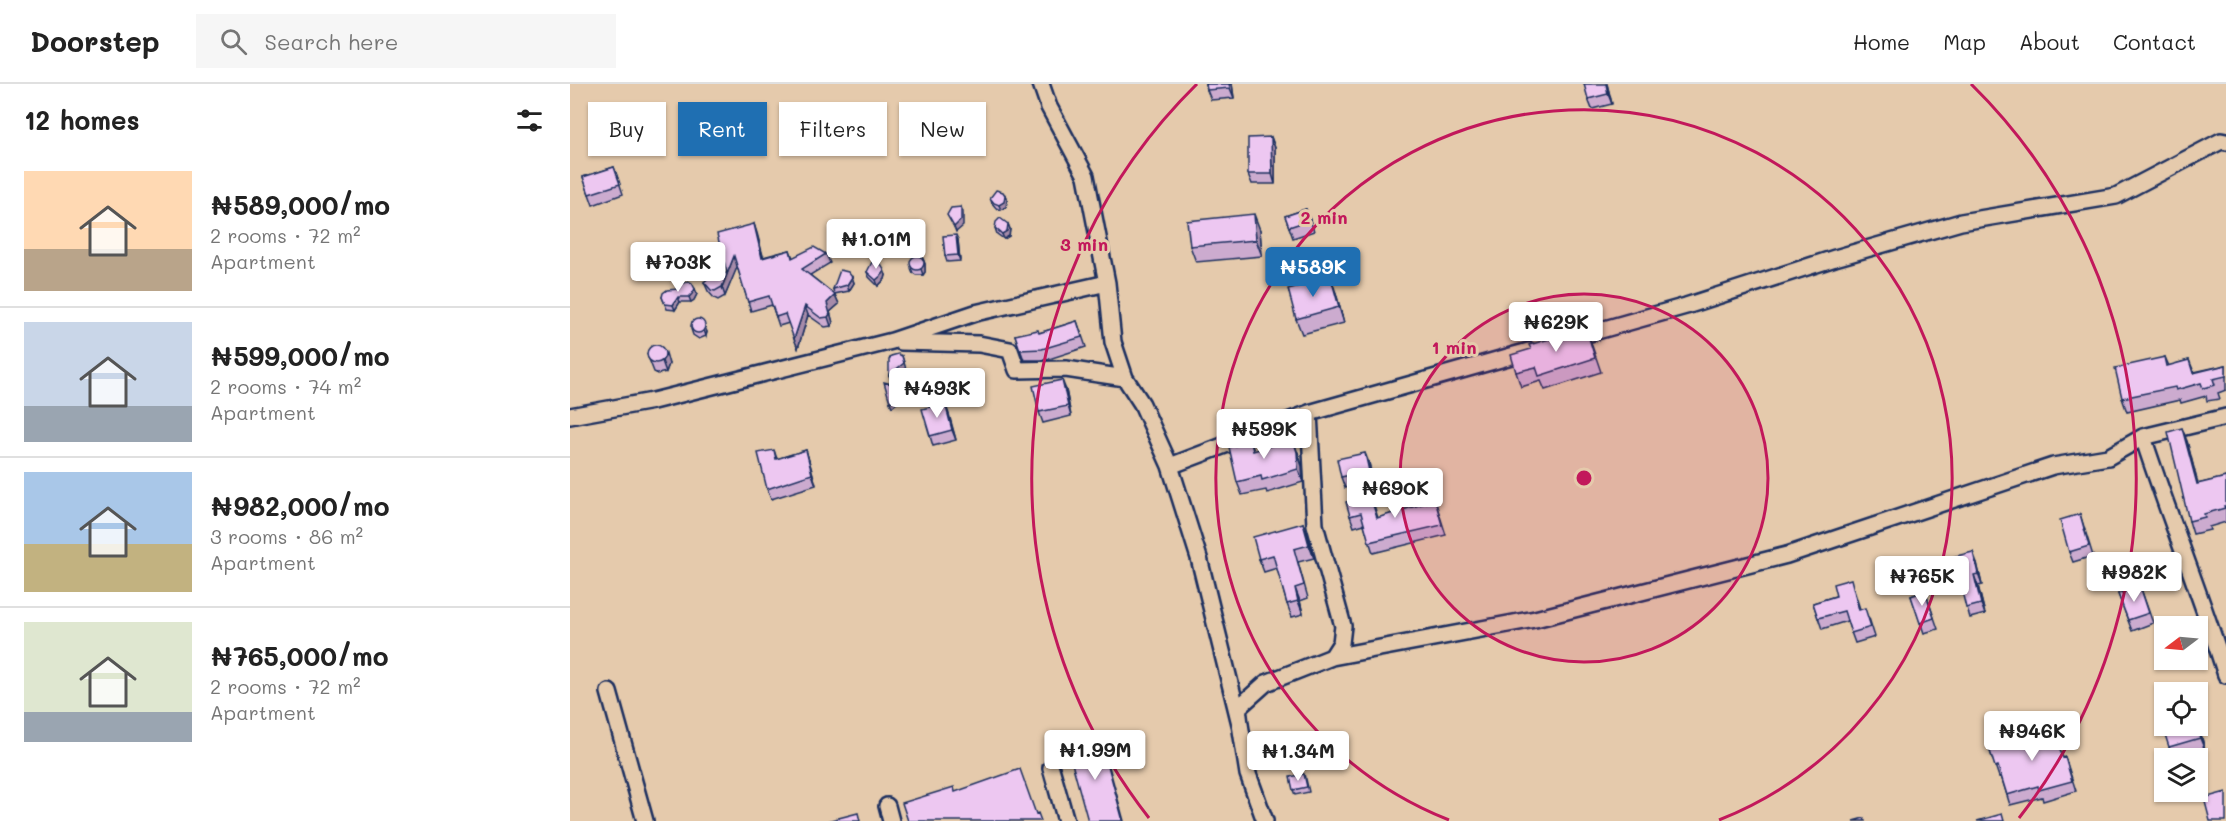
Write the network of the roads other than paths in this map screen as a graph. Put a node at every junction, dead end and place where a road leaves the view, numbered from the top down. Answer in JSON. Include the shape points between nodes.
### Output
{"nodes":[{"id":1,"x":1041,"y":84,"type":"edge"},
{"id":2,"x":2226,"y":142,"type":"edge"},
{"id":3,"x":1107,"y":284,"type":"junction"},
{"id":4,"x":892,"y":341,"type":"junction"},
{"id":5,"x":1125,"y":378,"type":"junction"},
{"id":6,"x":1309,"y":413,"type":"junction"},
{"id":7,"x":570,"y":416,"type":"edge"},
{"id":8,"x":2226,"y":417,"type":"edge"},
{"id":9,"x":2143,"y":437,"type":"junction"},
{"id":10,"x":1170,"y":466,"type":"junction"},
{"id":11,"x":1332,"y":657,"type":"junction"},
{"id":12,"x":2226,"y":675,"type":"edge"},
{"id":13,"x":609,"y":692,"type":"dead end"},
{"id":14,"x":1240,"y":724,"type":"junction"},
{"id":15,"x":1051,"y":768,"type":"dead end"},
{"id":16,"x":645,"y":821,"type":"edge"},
{"id":17,"x":1066,"y":821,"type":"edge"},
{"id":18,"x":1265,"y":821,"type":"edge"}],
"edges":[{"from":1,"to":3,"type":"street","via":[[1086,176]]},
{"from":2,"to":6,"type":"street","via":[[2221,141],[2116,196],[1961,222],[1686,306]]},
{"from":3,"to":4,"type":"street","via":[[975,313]]},
{"from":3,"to":5,"type":"street","via":[[1113,342]]},
{"from":4,"to":5,"type":"street","via":[[979,345],[1010,350],[1017,370],[1066,369]]},
{"from":4,"to":7,"type":"street","via":[[653,401]]},
{"from":5,"to":10,"type":"street","via":[[1142,404]]},
{"from":6,"to":10,"type":"street"},
{"from":6,"to":11,"type":"street","via":[[1315,525],[1343,626],[1341,642]]},
{"from":8,"to":9,"type":"street"},
{"from":9,"to":11,"type":"street","via":[[2108,457],[2053,466],[1787,555],[1535,619]]},
{"from":9,"to":12,"type":"street"},
{"from":10,"to":14,"type":"street","via":[[1199,558]]},
{"from":11,"to":14,"type":"street","via":[[1266,683],[1238,708]]},
{"from":13,"to":16,"type":"street"},
{"from":14,"to":18,"type":"street","via":[[1248,774]]},
{"from":15,"to":17,"type":"street"}]}
